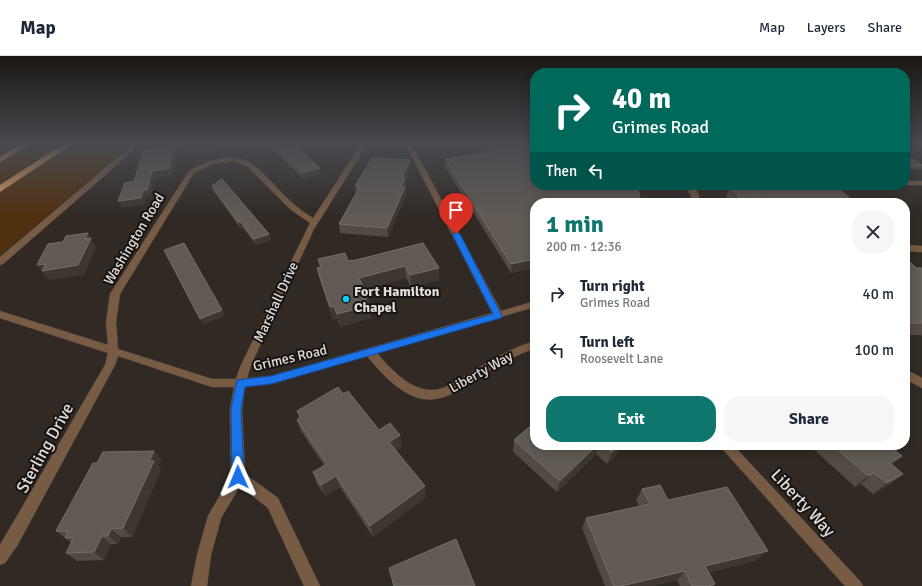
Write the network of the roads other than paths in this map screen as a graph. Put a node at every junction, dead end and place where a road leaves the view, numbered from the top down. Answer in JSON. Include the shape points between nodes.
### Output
{"nodes":[{"id":1,"x":24,"y":168,"type":"edge"},
{"id":2,"x":32,"y":168,"type":"edge"},
{"id":3,"x":110,"y":168,"type":"edge"},
{"id":4,"x":200,"y":168,"type":"edge"},
{"id":5,"x":251,"y":168,"type":"edge"},
{"id":6,"x":349,"y":168,"type":"edge"},
{"id":7,"x":421,"y":168,"type":"edge"},
{"id":8,"x":910,"y":183,"type":"edge"},
{"id":9,"x":922,"y":183,"type":"edge"},
{"id":10,"x":0,"y":184,"type":"edge"},
{"id":11,"x":0,"y":189,"type":"edge"},
{"id":12,"x":314,"y":222,"type":"junction"},
{"id":13,"x":910,"y":248,"type":"edge"},
{"id":14,"x":922,"y":249,"type":"edge"},
{"id":15,"x":0,"y":262,"type":"edge"},
{"id":16,"x":530,"y":306,"type":"edge"},
{"id":17,"x":0,"y":314,"type":"edge"},
{"id":18,"x":498,"y":316,"type":"junction"},
{"id":19,"x":530,"y":347,"type":"edge"},
{"id":20,"x":115,"y":352,"type":"junction"},
{"id":21,"x":370,"y":352,"type":"junction"},
{"id":22,"x":910,"y":376,"type":"edge"},
{"id":23,"x":240,"y":383,"type":"junction"},
{"id":24,"x":922,"y":384,"type":"edge"},
{"id":25,"x":730,"y":450,"type":"edge"},
{"id":26,"x":238,"y":477,"type":"junction"},
{"id":27,"x":0,"y":558,"type":"edge"},
{"id":28,"x":199,"y":586,"type":"edge"},
{"id":29,"x":312,"y":586,"type":"edge"},
{"id":30,"x":855,"y":586,"type":"edge"}],
"edges":[{"from":1,"to":10,"type":"highway"},
{"from":2,"to":11,"type":"highway"},
{"from":3,"to":15,"type":"street"},
{"from":4,"to":20,"type":"street","name":"Washington Road","via":[[191,172],[116,294],[111,311],[111,333]]},
{"from":5,"to":12,"type":"street","name":"Washington Road","via":[[298,214]]},
{"from":6,"to":12,"type":"street","name":"Marshall Drive"},
{"from":7,"to":18,"type":"street"},
{"from":8,"to":9,"type":"street"},
{"from":12,"to":23,"type":"street","name":"Marshall Drive","via":[[246,365]]},
{"from":13,"to":14,"type":"street"},
{"from":16,"to":18,"type":"street","name":"Grimes Road"},
{"from":17,"to":20,"type":"street","name":"Grimes Road"},
{"from":18,"to":21,"type":"street","name":"Grimes Road"},
{"from":19,"to":21,"type":"street","name":"Liberty Way","via":[[510,355],[441,394],[424,395],[406,388]]},
{"from":20,"to":23,"type":"street","name":"Grimes Road","via":[[212,383]]},
{"from":20,"to":27,"type":"street","name":"Sterling Drive","via":[[103,379]]},
{"from":21,"to":23,"type":"street","name":"Grimes Road","via":[[271,380]]},
{"from":22,"to":24,"type":"street"},
{"from":23,"to":26,"type":"street","name":"Marshall Drive","via":[[236,409]]},
{"from":25,"to":30,"type":"street","name":"Liberty Way"},
{"from":26,"to":28,"type":"street","via":[[215,516],[204,555]]},
{"from":26,"to":29,"type":"street","via":[[273,503]]}]}
